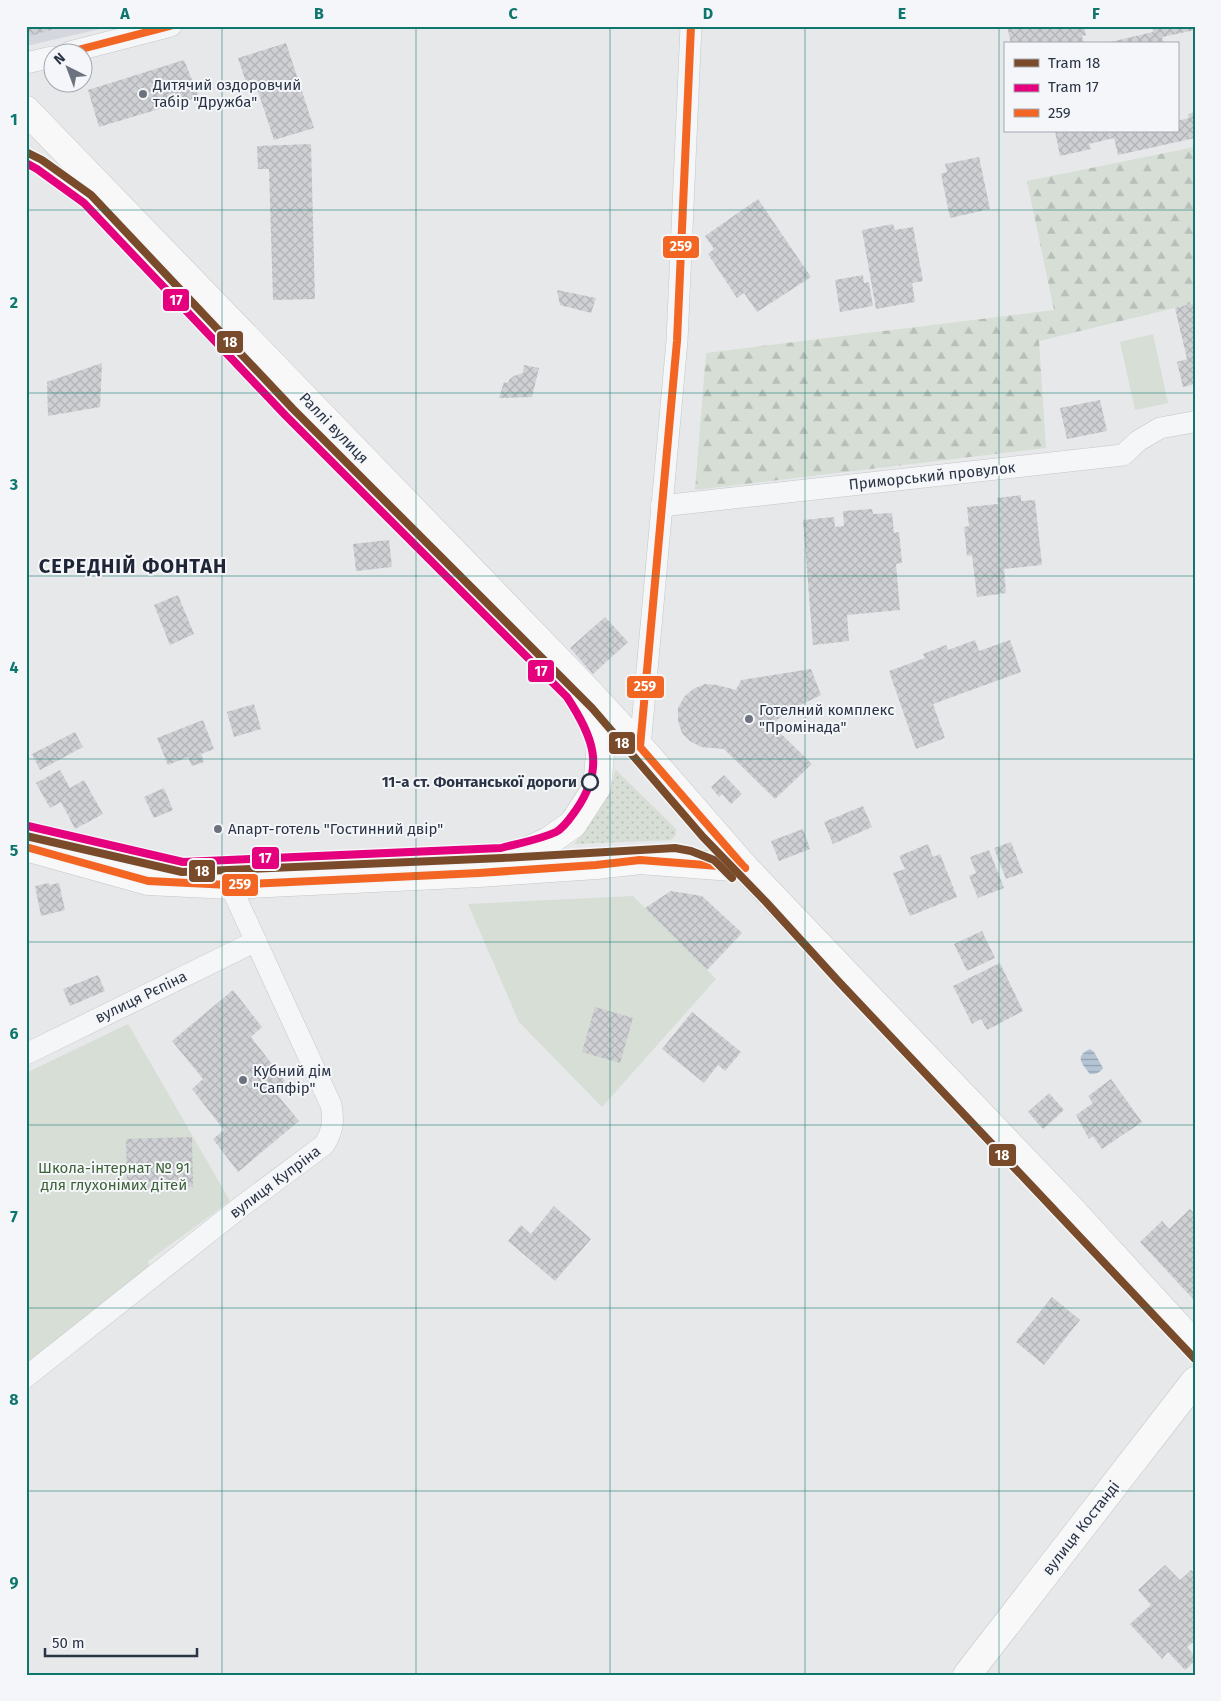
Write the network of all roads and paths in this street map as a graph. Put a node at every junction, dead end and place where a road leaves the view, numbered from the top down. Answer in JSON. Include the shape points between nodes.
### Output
{"nodes":[{"id":1,"x":171,"y":26,"type":"edge"},
{"id":2,"x":691,"y":26,"type":"edge"},
{"id":3,"x":92,"y":46,"type":"edge"},
{"id":4,"x":42,"y":59,"type":"edge"},
{"id":5,"x":26,"y":63,"type":"edge"},
{"id":6,"x":26,"y":110,"type":"edge"},
{"id":7,"x":1194,"y":422,"type":"edge"},
{"id":8,"x":661,"y":506,"type":"junction"},
{"id":9,"x":584,"y":687,"type":"junction"},
{"id":10,"x":640,"y":748,"type":"junction"},
{"id":11,"x":26,"y":847,"type":"edge"},
{"id":12,"x":745,"y":868,"type":"junction"},
{"id":13,"x":479,"y":873,"type":"junction"},
{"id":14,"x":230,"y":885,"type":"junction"},
{"id":15,"x":256,"y":941,"type":"junction"},
{"id":16,"x":26,"y":1054,"type":"edge"},
{"id":17,"x":1195,"y":1344,"type":"edge"},
{"id":18,"x":26,"y":1377,"type":"edge"},
{"id":19,"x":1195,"y":1381,"type":"edge"},
{"id":20,"x":967,"y":1675,"type":"edge"}],
"edges":[{"from":1,"to":3,"type":"street"},
{"from":2,"to":8,"type":"street","via":[[677,342]]},
{"from":4,"to":5,"type":"street"},
{"from":6,"to":9,"type":"main road","name":"Раллі вулиця"},
{"from":7,"to":8,"type":"street","name":"Приморський провулок","via":[[1160,428],[1123,455]]},
{"from":8,"to":10,"type":"street"},
{"from":9,"to":10,"type":"main road","name":"Раллі вулиця"},
{"from":9,"to":13,"type":"main road","via":[[601,744],[597,787],[572,824],[549,841]]},
{"from":10,"to":12,"type":"main road","name":"Раллі вулиця"},
{"from":11,"to":14,"type":"main road","via":[[148,881]]},
{"from":12,"to":13,"type":"main road","via":[[640,860]]},
{"from":12,"to":17,"type":"main road","name":"Раллі вулиця"},
{"from":13,"to":14,"type":"main road"},
{"from":14,"to":15,"type":"street","name":"вулиця Купріна"},
{"from":15,"to":16,"type":"street","name":"вулиця Рєпіна"},
{"from":15,"to":18,"type":"street","name":"вулиця Купріна","via":[[331,1105],[333,1126],[330,1136],[324,1145]]},
{"from":19,"to":20,"type":"main road","name":"вулиця Костанді"}]}
